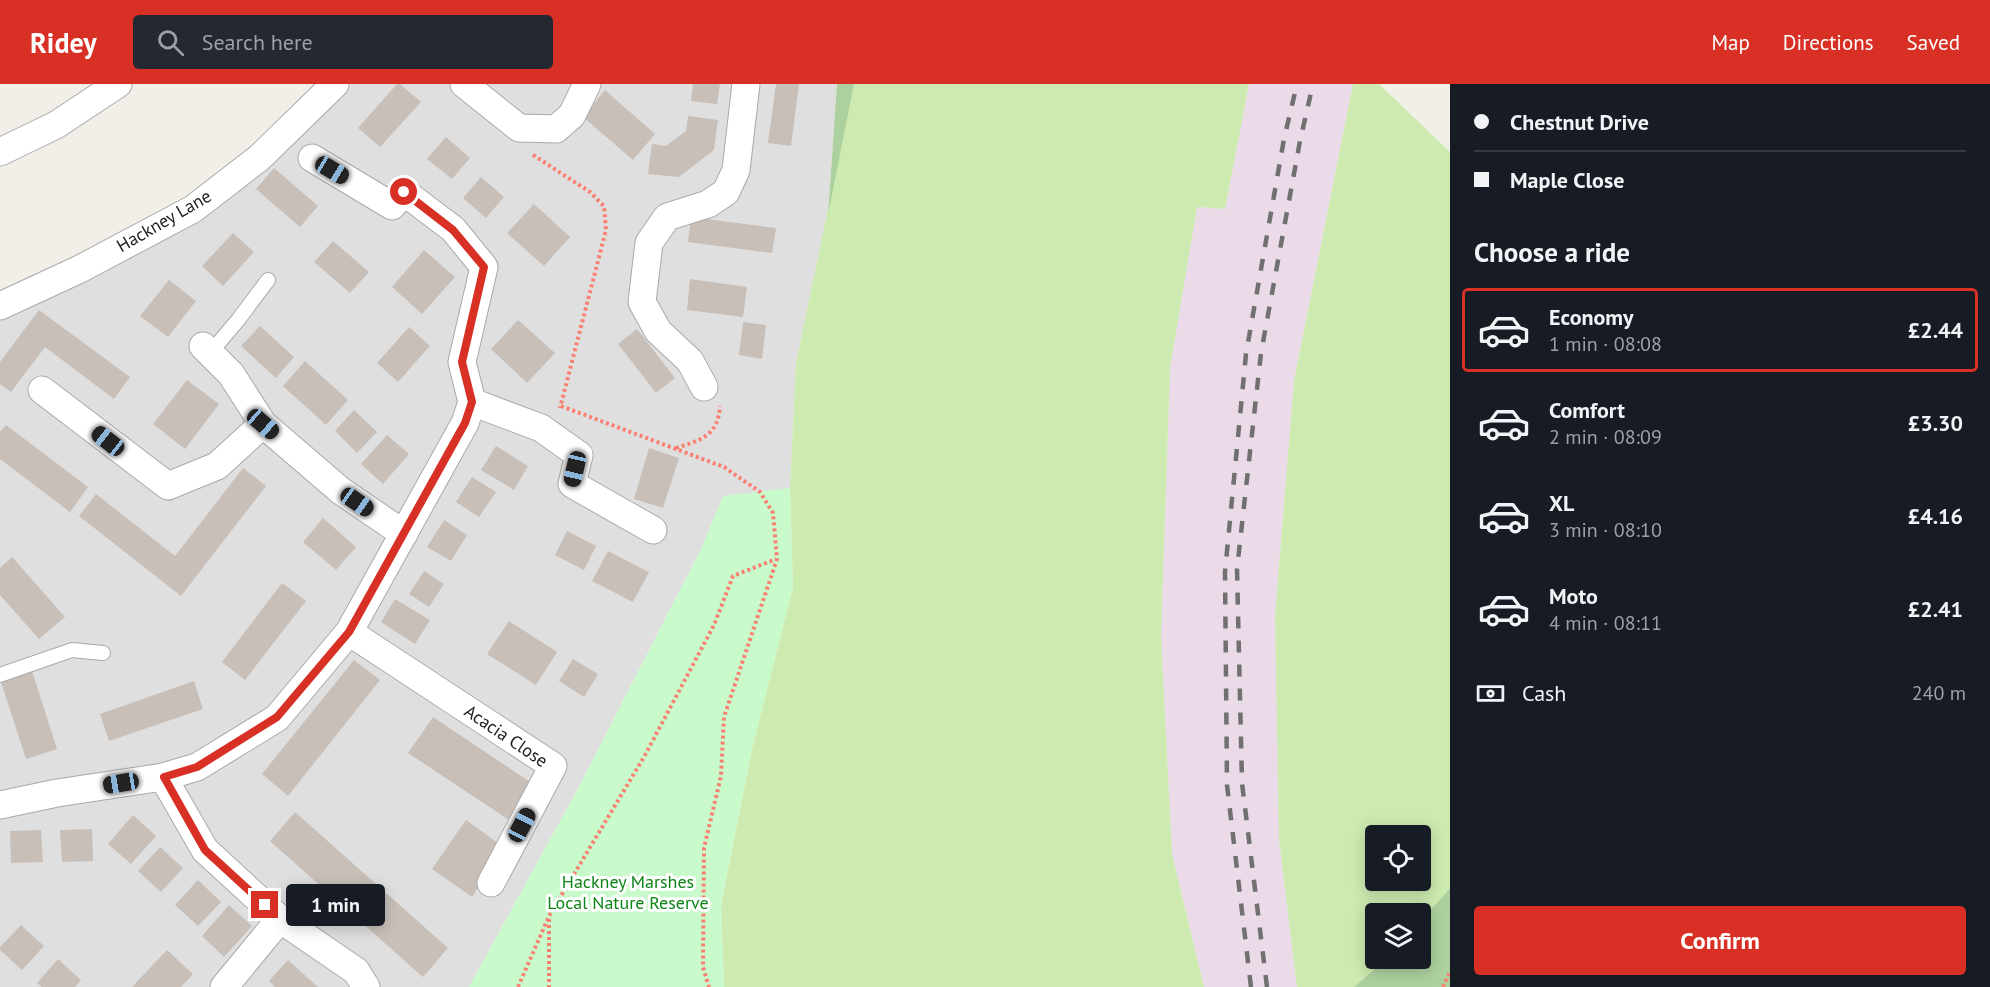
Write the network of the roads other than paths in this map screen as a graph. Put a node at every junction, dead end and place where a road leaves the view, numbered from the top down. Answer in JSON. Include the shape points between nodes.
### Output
{"nodes":[{"id":1,"x":118,"y":84,"type":"edge"},
{"id":2,"x":335,"y":84,"type":"edge"},
{"id":3,"x":464,"y":84,"type":"edge"},
{"id":4,"x":587,"y":84,"type":"edge"},
{"id":5,"x":746,"y":84,"type":"edge"},
{"id":6,"x":0,"y":152,"type":"edge"},
{"id":7,"x":312,"y":159,"type":"dead end"},
{"id":8,"x":268,"y":280,"type":"dead end"},
{"id":9,"x":0,"y":306,"type":"edge"},
{"id":10,"x":206,"y":350,"type":"joint"},
{"id":11,"x":704,"y":387,"type":"road end"},
{"id":12,"x":42,"y":390,"type":"dead end"},
{"id":13,"x":472,"y":402,"type":"junction"},
{"id":14,"x":263,"y":424,"type":"junction"},
{"id":15,"x":652,"y":530,"type":"dead end"},
{"id":16,"x":404,"y":534,"type":"junction"},
{"id":17,"x":349,"y":632,"type":"junction"},
{"id":18,"x":103,"y":653,"type":"dead end"},
{"id":19,"x":0,"y":675,"type":"edge"},
{"id":20,"x":164,"y":777,"type":"junction"},
{"id":21,"x":0,"y":805,"type":"edge"},
{"id":22,"x":491,"y":883,"type":"dead end"},
{"id":23,"x":280,"y":919,"type":"junction"},
{"id":24,"x":224,"y":987,"type":"edge"},
{"id":25,"x":366,"y":987,"type":"edge"}],
"edges":[{"from":1,"to":6,"type":"street","via":[[56,125]]},
{"from":2,"to":9,"type":"street","name":"Hackney Lane","via":[[259,158],[193,208],[80,269]]},
{"from":3,"to":4,"type":"street","via":[[519,128],[556,129],[572,115]]},
{"from":5,"to":11,"type":"street","via":[[736,170],[726,192],[708,204],[667,217],[649,243],[642,302],[658,331],[690,361]]},
{"from":7,"to":13,"type":"street","via":[[392,206],[404,192],[453,230],[484,267],[462,362]]},
{"from":8,"to":10,"type":"lane","via":[[244,313]]},
{"from":10,"to":14,"type":"street","via":[[231,374]]},
{"from":12,"to":14,"type":"street","via":[[168,486],[217,466]]},
{"from":13,"to":15,"type":"street","via":[[542,428],[579,454],[572,484]]},
{"from":13,"to":16,"type":"street","via":[[465,423]]},
{"from":14,"to":16,"type":"street","via":[[341,491]]},
{"from":16,"to":17,"type":"street"},
{"from":17,"to":20,"type":"street","via":[[277,717],[197,767]]},
{"from":17,"to":22,"type":"street","name":"Acacia Close","via":[[553,766]]},
{"from":18,"to":19,"type":"lane","via":[[72,650]]},
{"from":20,"to":21,"type":"street"},
{"from":20,"to":23,"type":"street","via":[[205,850]]},
{"from":23,"to":24,"type":"street"},
{"from":23,"to":25,"type":"street","via":[[356,971]]}]}
